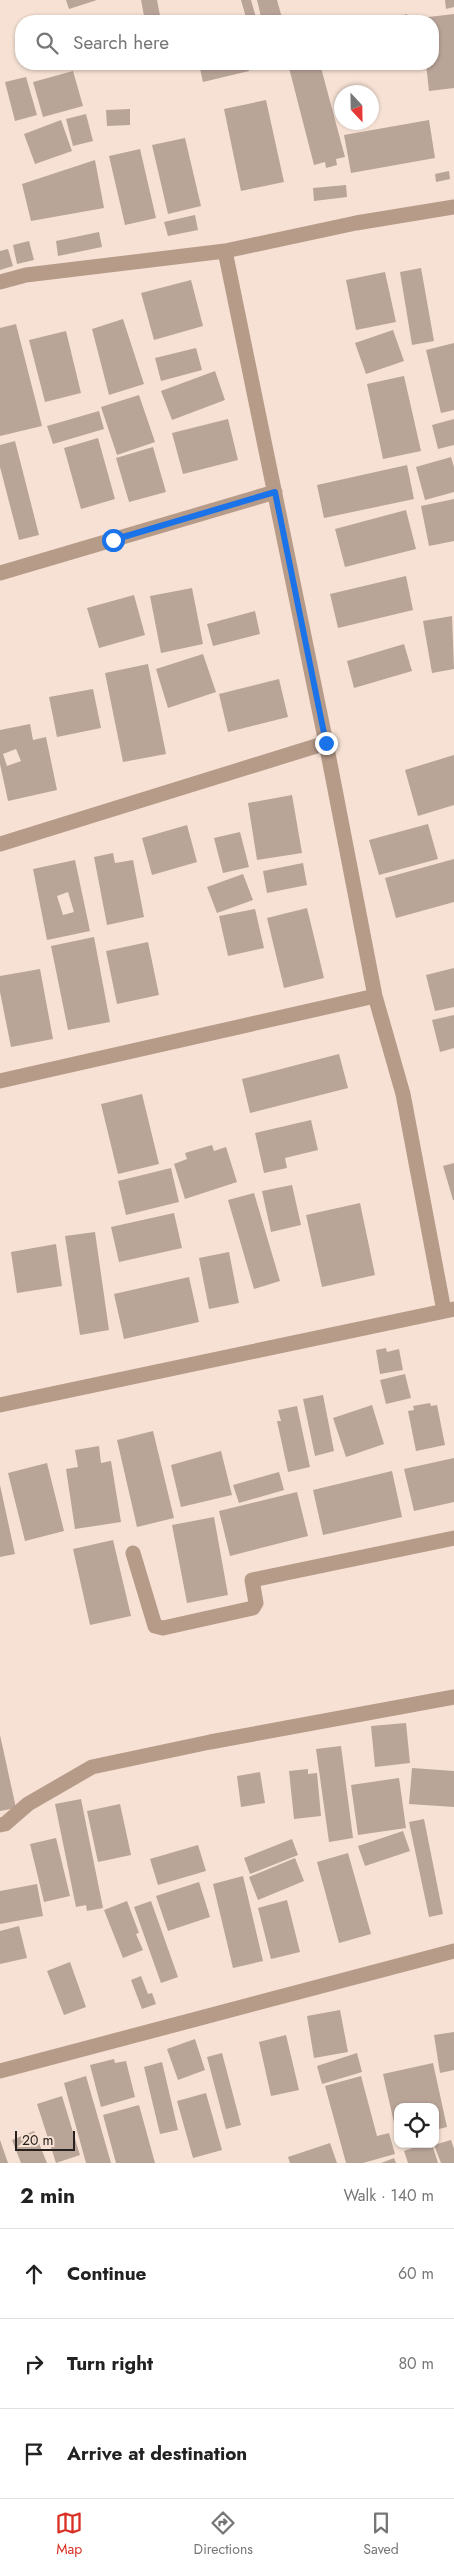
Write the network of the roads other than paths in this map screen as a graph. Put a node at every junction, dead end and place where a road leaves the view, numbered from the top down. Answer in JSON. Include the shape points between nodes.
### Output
{"nodes":[{"id":1,"x":454,"y":207,"type":"edge"},
{"id":2,"x":225,"y":251,"type":"junction"},
{"id":3,"x":0,"y":282,"type":"edge"},
{"id":4,"x":275,"y":492,"type":"junction"},
{"id":5,"x":0,"y":573,"type":"edge"},
{"id":6,"x":326,"y":743,"type":"junction"},
{"id":7,"x":0,"y":844,"type":"edge"},
{"id":8,"x":375,"y":996,"type":"junction"},
{"id":9,"x":0,"y":1081,"type":"edge"},
{"id":10,"x":449,"y":1310,"type":"edge"},
{"id":11,"x":0,"y":1405,"type":"edge"},
{"id":12,"x":454,"y":1538,"type":"edge"},
{"id":13,"x":133,"y":1552,"type":"dead end"},
{"id":14,"x":454,"y":1697,"type":"edge"},
{"id":15,"x":0,"y":1825,"type":"edge"},
{"id":16,"x":454,"y":1951,"type":"edge"},
{"id":17,"x":0,"y":2071,"type":"edge"}],
"edges":[{"from":1,"to":2,"type":"street","via":[[356,222]]},
{"from":2,"to":3,"type":"street","via":[[26,275]]},
{"from":2,"to":4,"type":"street"},
{"from":4,"to":5,"type":"street"},
{"from":4,"to":6,"type":"street"},
{"from":6,"to":7,"type":"street"},
{"from":6,"to":8,"type":"street"},
{"from":8,"to":9,"type":"street"},
{"from":8,"to":10,"type":"street","via":[[403,1094]]},
{"from":10,"to":11,"type":"street"},
{"from":12,"to":13,"type":"street","via":[[252,1580],[256,1603],[253,1608],[163,1628],[154,1626]]},
{"from":14,"to":15,"type":"street","via":[[92,1767],[28,1804]]},
{"from":16,"to":17,"type":"street"}]}
